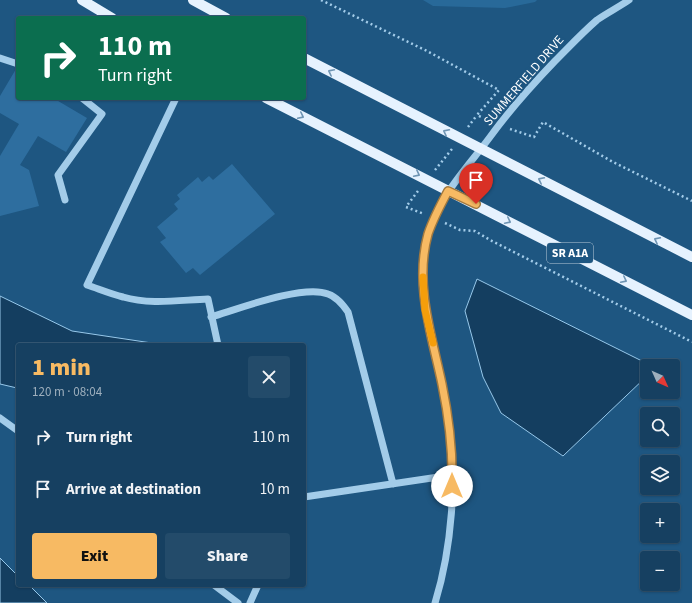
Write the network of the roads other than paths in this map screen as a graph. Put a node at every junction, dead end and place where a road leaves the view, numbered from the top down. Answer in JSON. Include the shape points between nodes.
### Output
{"nodes":[{"id":1,"x":82,"y":0,"type":"edge"},
{"id":2,"x":193,"y":0,"type":"edge"},
{"id":3,"x":630,"y":0,"type":"edge"},
{"id":4,"x":99,"y":15,"type":"edge"},
{"id":5,"x":222,"y":16,"type":"edge"},
{"id":6,"x":0,"y":58,"type":"edge"},
{"id":7,"x":306,"y":59,"type":"edge"},
{"id":8,"x":16,"y":63,"type":"edge"},
{"id":9,"x":84,"y":100,"type":"edge"},
{"id":10,"x":175,"y":100,"type":"edge"},
{"id":11,"x":270,"y":100,"type":"edge"},
{"id":12,"x":481,"y":150,"type":"junction"},
{"id":13,"x":448,"y":191,"type":"junction"},
{"id":14,"x":65,"y":200,"type":"dead end"},
{"id":15,"x":692,"y":257,"type":"edge"},
{"id":16,"x":692,"y":315,"type":"edge"},
{"id":17,"x":211,"y":317,"type":"junction"},
{"id":18,"x":218,"y":343,"type":"edge"},
{"id":19,"x":0,"y":418,"type":"edge"},
{"id":20,"x":16,"y":430,"type":"edge"},
{"id":21,"x":452,"y":475,"type":"junction"},
{"id":22,"x":393,"y":484,"type":"junction"},
{"id":23,"x":306,"y":498,"type":"edge"},
{"id":24,"x":217,"y":587,"type":"edge"},
{"id":25,"x":257,"y":587,"type":"edge"},
{"id":26,"x":238,"y":603,"type":"edge"},
{"id":27,"x":250,"y":603,"type":"edge"},
{"id":28,"x":436,"y":603,"type":"edge"}],
"edges":[{"from":1,"to":4,"type":"main road"},
{"from":2,"to":5,"type":"main road"},
{"from":3,"to":12,"type":"street","name":"SUMMERFIELD DRIVE","via":[[599,19],[580,35],[532,85]]},
{"from":6,"to":8,"type":"street"},
{"from":12,"to":7,"type":"main road","one_way":true},
{"from":9,"to":14,"type":"street","via":[[102,114],[58,175]]},
{"from":10,"to":17,"type":"street","via":[[87,285],[124,298],[165,301],[208,299]]},
{"from":11,"to":13,"type":"main road","number":"SR A1A","one_way":true},
{"from":12,"to":13,"type":"street","name":"SUMMERFIELD DRIVE"},
{"from":15,"to":12,"type":"main road","one_way":true},
{"from":13,"to":16,"type":"main road","number":"SR A1A","one_way":true},
{"from":13,"to":21,"type":"street","name":"SUMMERFIELD DRIVE","via":[[428,235],[423,277],[425,310],[449,423]]},
{"from":17,"to":18,"type":"street"},
{"from":17,"to":22,"type":"street","via":[[279,296],[314,291],[329,294],[340,301],[348,312]]},
{"from":19,"to":20,"type":"street"},
{"from":21,"to":22,"type":"street"},
{"from":21,"to":28,"type":"street","name":"SUMMERFIELD DRIVE","via":[[452,508],[447,552]]},
{"from":22,"to":23,"type":"street"},
{"from":24,"to":26,"type":"street"},
{"from":25,"to":27,"type":"street"}]}
